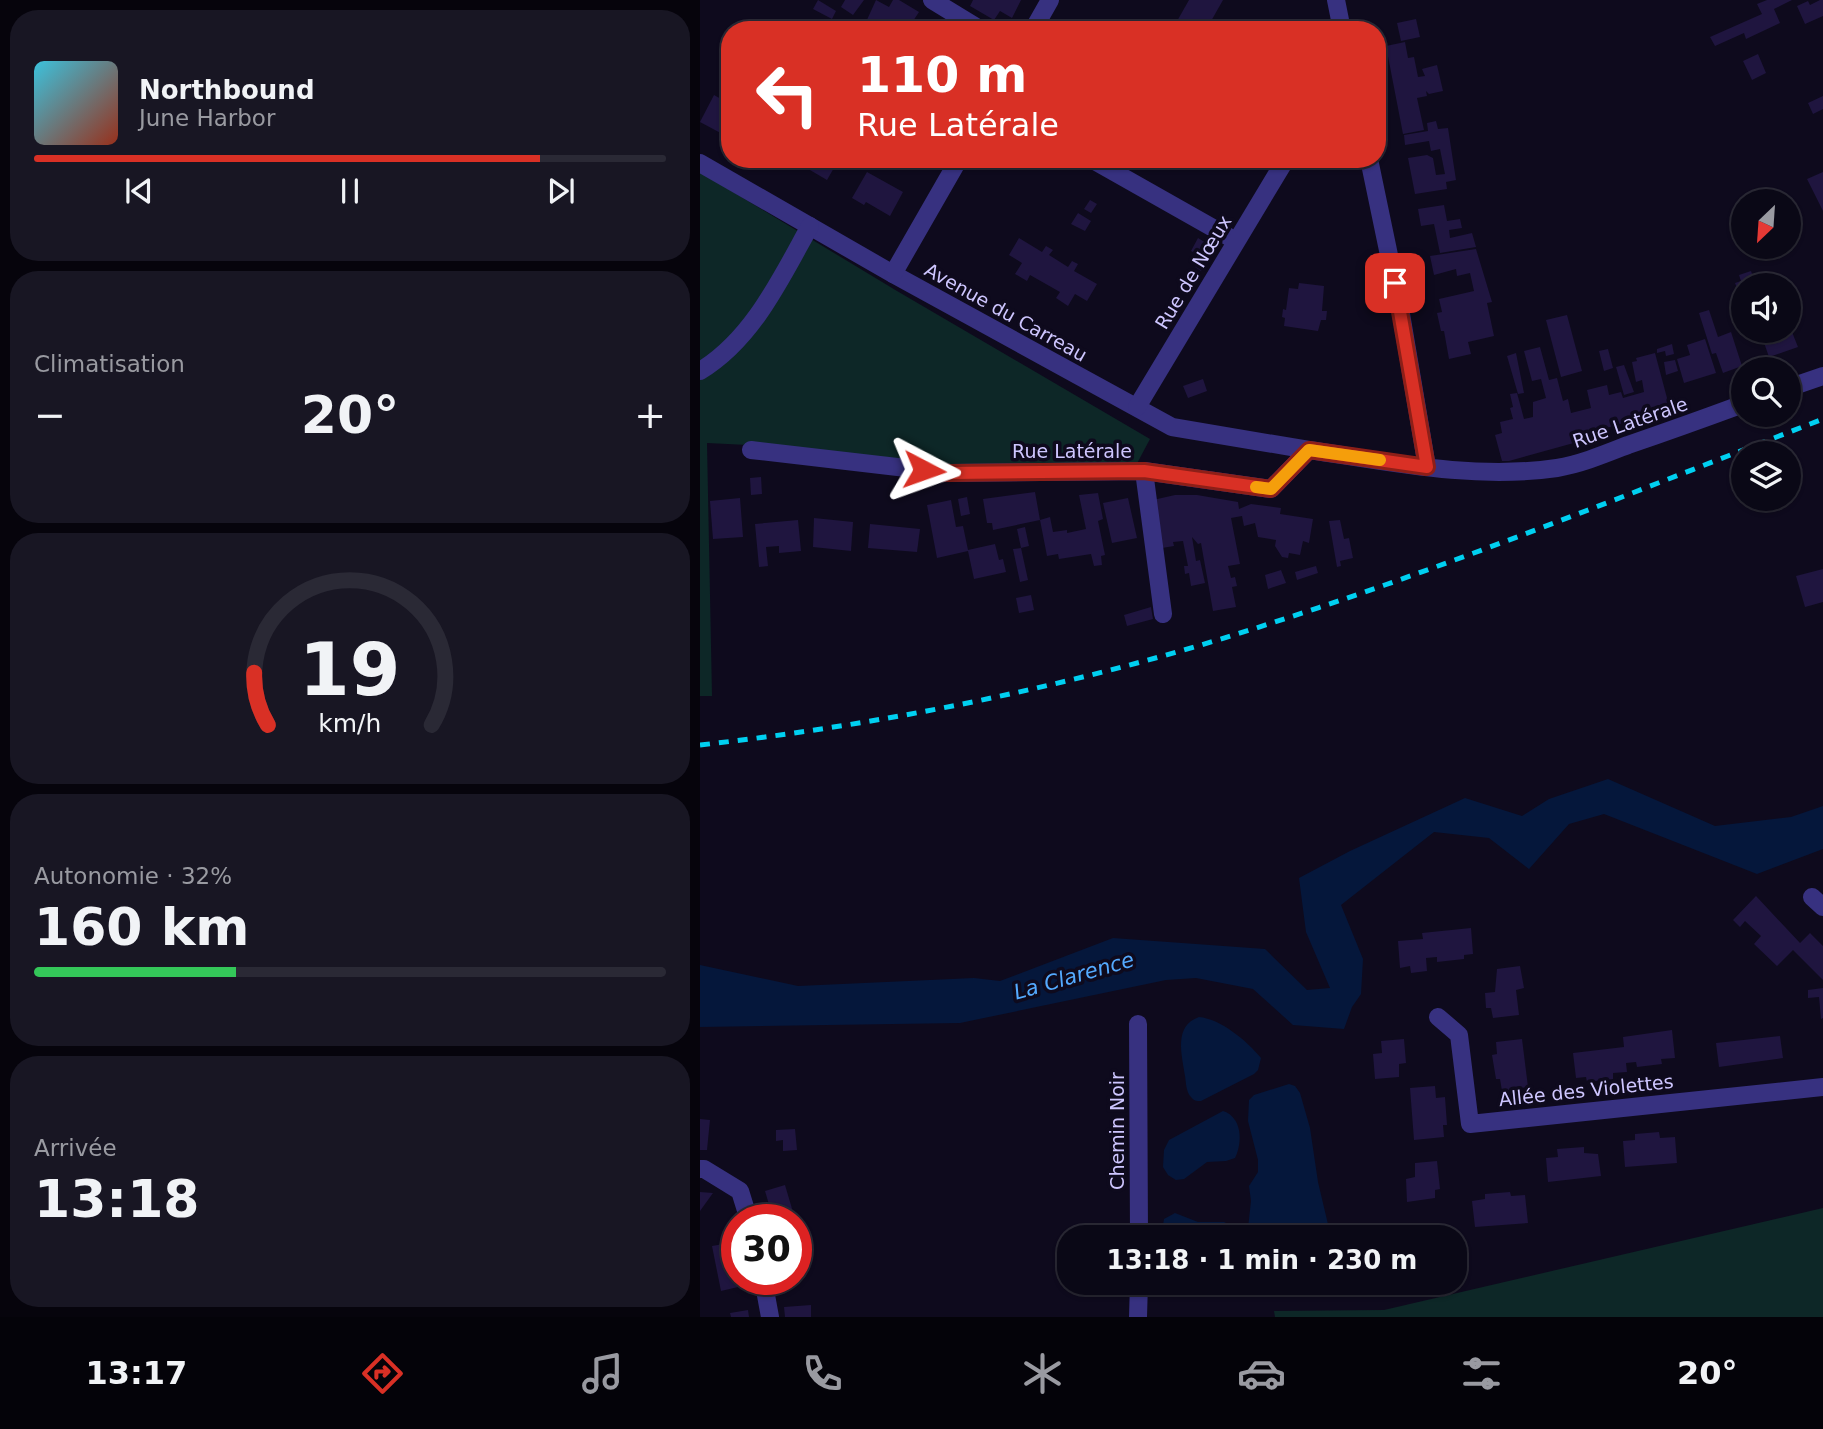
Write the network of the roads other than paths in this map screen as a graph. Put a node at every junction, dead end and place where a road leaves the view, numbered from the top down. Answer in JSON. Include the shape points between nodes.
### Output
{"nodes":[{"id":1,"x":932,"y":0,"type":"edge"},
{"id":2,"x":1050,"y":0,"type":"edge"},
{"id":3,"x":1336,"y":0,"type":"edge"},
{"id":4,"x":966,"y":21,"type":"edge"},
{"id":5,"x":1038,"y":21,"type":"edge"},
{"id":6,"x":1340,"y":21,"type":"edge"},
{"id":7,"x":700,"y":163,"type":"edge"},
{"id":8,"x":954,"y":168,"type":"edge"},
{"id":9,"x":1107,"y":168,"type":"edge"},
{"id":10,"x":1281,"y":168,"type":"edge"},
{"id":11,"x":1371,"y":168,"type":"edge"},
{"id":12,"x":810,"y":226,"type":"junction"},
{"id":13,"x":1236,"y":241,"type":"junction"},
{"id":14,"x":893,"y":274,"type":"junction"},
{"id":15,"x":700,"y":371,"type":"edge"},
{"id":16,"x":1823,"y":376,"type":"edge"},
{"id":17,"x":1801,"y":384,"type":"edge"},
{"id":18,"x":1137,"y":407,"type":"junction"},
{"id":19,"x":1731,"y":408,"type":"edge"},
{"id":20,"x":751,"y":450,"type":"dead end"},
{"id":21,"x":1309,"y":450,"type":"junction"},
{"id":22,"x":1427,"y":467,"type":"junction"},
{"id":23,"x":1144,"y":471,"type":"junction"},
{"id":24,"x":1163,"y":614,"type":"dead end"},
{"id":25,"x":1438,"y":1017,"type":"dead end"},
{"id":26,"x":1138,"y":1024,"type":"dead end"},
{"id":27,"x":1823,"y":1087,"type":"edge"},
{"id":28,"x":700,"y":1169,"type":"edge"},
{"id":29,"x":744,"y":1204,"type":"edge"},
{"id":30,"x":1139,"y":1225,"type":"edge"},
{"id":31,"x":765,"y":1295,"type":"edge"},
{"id":32,"x":1139,"y":1295,"type":"edge"},
{"id":33,"x":770,"y":1317,"type":"edge"},
{"id":34,"x":1138,"y":1317,"type":"edge"}],
"edges":[{"from":1,"to":4,"type":"street"},
{"from":2,"to":5,"type":"street"},
{"from":3,"to":6,"type":"street"},
{"from":7,"to":12,"type":"street","name":"Avenue du Carreau"},
{"from":8,"to":14,"type":"street"},
{"from":9,"to":13,"type":"street"},
{"from":10,"to":13,"type":"street","name":"Rue de Nœux"},
{"from":11,"to":22,"type":"street"},
{"from":12,"to":14,"type":"street","name":"Avenue du Carreau"},
{"from":12,"to":15,"type":"street","via":[[759,316],[714,363]]},
{"from":13,"to":18,"type":"street","name":"Rue de Nœux"},
{"from":14,"to":18,"type":"street","name":"Avenue du Carreau"},
{"from":16,"to":17,"type":"street"},
{"from":18,"to":21,"type":"street","name":"Avenue du Carreau","via":[[1172,427]]},
{"from":19,"to":22,"type":"street","name":"Rue Latérale","via":[[1560,467],[1482,472]]},
{"from":20,"to":23,"type":"street","name":"Rue Latérale","via":[[949,473]]},
{"from":21,"to":22,"type":"street","name":"Rue Latérale"},
{"from":21,"to":23,"type":"street","name":"Rue Latérale","via":[[1271,489]]},
{"from":23,"to":24,"type":"street"},
{"from":25,"to":27,"type":"street","name":"Allée des Violettes","via":[[1459,1035],[1469,1124]]},
{"from":26,"to":30,"type":"street","name":"Chemin Noir"},
{"from":28,"to":29,"type":"street","via":[[740,1191]]},
{"from":31,"to":33,"type":"street"},
{"from":32,"to":34,"type":"street"}]}
